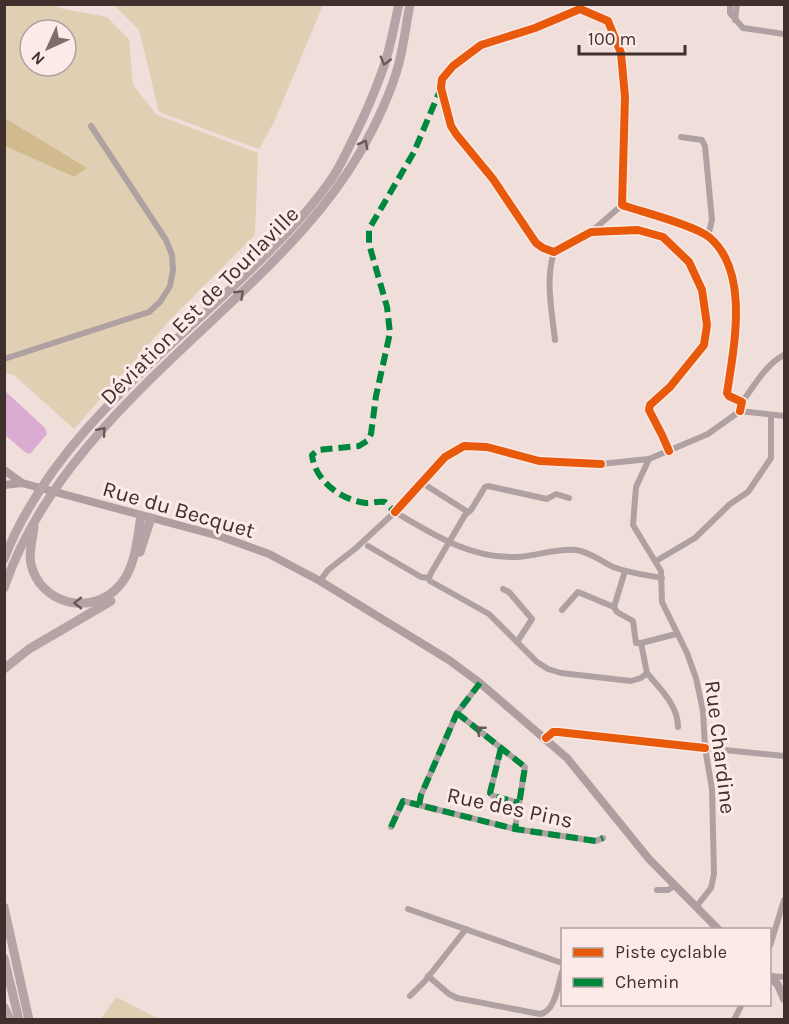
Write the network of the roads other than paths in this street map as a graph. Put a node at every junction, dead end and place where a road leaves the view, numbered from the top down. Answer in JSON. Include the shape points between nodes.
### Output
{"nodes":[{"id":1,"x":399,"y":4,"type":"edge"},
{"id":2,"x":410,"y":4,"type":"edge"},
{"id":3,"x":730,"y":4,"type":"edge"},
{"id":4,"x":737,"y":4,"type":"edge"},
{"id":5,"x":735,"y":21,"type":"junction"},
{"id":6,"x":784,"y":34,"type":"edge"},
{"id":7,"x":92,"y":126,"type":"dead end"},
{"id":8,"x":681,"y":138,"type":"dead end"},
{"id":9,"x":622,"y":205,"type":"junction"},
{"id":10,"x":591,"y":232,"type":"junction"},
{"id":11,"x":708,"y":236,"type":"junction"},
{"id":12,"x":554,"y":252,"type":"junction"},
{"id":13,"x":555,"y":340,"type":"dead end"},
{"id":14,"x":784,"y":355,"type":"edge"},
{"id":15,"x":4,"y":359,"type":"edge"},
{"id":16,"x":742,"y":402,"type":"junction"},
{"id":17,"x":740,"y":411,"type":"junction"},
{"id":18,"x":771,"y":414,"type":"junction"},
{"id":19,"x":784,"y":416,"type":"edge"},
{"id":20,"x":669,"y":451,"type":"junction"},
{"id":21,"x":649,"y":459,"type":"junction"},
{"id":22,"x":601,"y":464,"type":"dead end"},
{"id":23,"x":4,"y":470,"type":"edge"},
{"id":24,"x":22,"y":483,"type":"junction"},
{"id":25,"x":4,"y":485,"type":"edge"},
{"id":26,"x":427,"y":486,"type":"dead end"},
{"id":27,"x":569,"y":498,"type":"dead end"},
{"id":28,"x":468,"y":512,"type":"junction"},
{"id":29,"x":146,"y":517,"type":"junction"},
{"id":30,"x":36,"y":520,"type":"junction"},
{"id":31,"x":449,"y":542,"type":"junction"},
{"id":32,"x":368,"y":546,"type":"dead end"},
{"id":33,"x":4,"y":559,"type":"edge"},
{"id":34,"x":656,"y":561,"type":"junction"},
{"id":35,"x":625,"y":571,"type":"junction"},
{"id":36,"x":429,"y":578,"type":"junction"},
{"id":37,"x":662,"y":578,"type":"junction"},
{"id":38,"x":320,"y":580,"type":"junction"},
{"id":39,"x":4,"y":588,"type":"edge"},
{"id":40,"x":503,"y":589,"type":"dead end"},
{"id":41,"x":614,"y":607,"type":"junction"},
{"id":42,"x":562,"y":610,"type":"dead end"},
{"id":43,"x":676,"y":634,"type":"junction"},
{"id":44,"x":517,"y":642,"type":"junction"},
{"id":45,"x":641,"y":643,"type":"junction"},
{"id":46,"x":4,"y":669,"type":"edge"},
{"id":47,"x":647,"y":673,"type":"junction"},
{"id":48,"x":480,"y":683,"type":"junction"},
{"id":49,"x":457,"y":713,"type":"junction"},
{"id":50,"x":678,"y":727,"type":"dead end"},
{"id":51,"x":501,"y":748,"type":"junction"},
{"id":52,"x":705,"y":748,"type":"junction"},
{"id":53,"x":784,"y":756,"type":"edge"},
{"id":54,"x":519,"y":803,"type":"junction"},
{"id":55,"x":419,"y":805,"type":"junction"},
{"id":56,"x":391,"y":827,"type":"dead end"},
{"id":57,"x":515,"y":829,"type":"junction"},
{"id":58,"x":603,"y":838,"type":"dead end"},
{"id":59,"x":674,"y":886,"type":"junction"},
{"id":60,"x":657,"y":890,"type":"dead end"},
{"id":61,"x":784,"y":900,"type":"edge"},
{"id":62,"x":4,"y":907,"type":"edge"},
{"id":63,"x":696,"y":908,"type":"junction"},
{"id":64,"x":408,"y":909,"type":"dead end"},
{"id":65,"x":717,"y":928,"type":"edge"},
{"id":66,"x":466,"y":929,"type":"junction"},
{"id":67,"x":771,"y":943,"type":"edge"},
{"id":68,"x":4,"y":958,"type":"edge"},
{"id":69,"x":561,"y":963,"type":"edge"},
{"id":70,"x":561,"y":975,"type":"edge"},
{"id":71,"x":428,"y":976,"type":"junction"},
{"id":72,"x":771,"y":977,"type":"edge"},
{"id":73,"x":410,"y":996,"type":"dead end"},
{"id":74,"x":784,"y":999,"type":"edge"},
{"id":75,"x":741,"y":1006,"type":"edge"},
{"id":76,"x":4,"y":1007,"type":"edge"},
{"id":77,"x":10,"y":1020,"type":"edge"},
{"id":78,"x":19,"y":1020,"type":"edge"},
{"id":79,"x":29,"y":1020,"type":"edge"},
{"id":80,"x":734,"y":1020,"type":"edge"}],
"edges":[{"from":1,"to":33,"type":"highway","name":"Déviation Est de Tourlaville","one_way":true,"via":[[384,65],[366,112],[332,179],[271,250],[116,398],[53,470]]},
{"from":30,"to":2,"type":"highway","name":"Déviation Est de Tourlaville","one_way":true,"via":[[64,476],[124,406],[281,255],[334,192],[377,120],[399,64]]},
{"from":3,"to":5,"type":"street"},
{"from":4,"to":5,"type":"street"},
{"from":5,"to":6,"type":"street","via":[[743,28]]},
{"from":7,"to":15,"type":"street","via":[[166,240],[173,262],[170,286],[149,312]]},
{"from":8,"to":11,"type":"street","via":[[702,140],[705,146],[712,220]]},
{"from":9,"to":10,"type":"street"},
{"from":9,"to":11,"type":"street"},
{"from":9,"to":12,"type":"street","via":[[625,97],[621,53],[608,21],[580,9],[481,45],[453,66],[442,80],[451,126],[536,243]]},
{"from":10,"to":12,"type":"street"},
{"from":10,"to":20,"type":"street","via":[[638,230],[663,237],[689,262],[702,290],[704,345],[650,405]]},
{"from":11,"to":16,"type":"street","via":[[732,273],[736,328],[727,393]]},
{"from":12,"to":13,"type":"street","via":[[549,286]]},
{"from":14,"to":16,"type":"street","via":[[768,368]]},
{"from":16,"to":17,"type":"street"},
{"from":17,"to":18,"type":"street"},
{"from":17,"to":20,"type":"street","via":[[708,434]]},
{"from":18,"to":19,"type":"street"},
{"from":18,"to":34,"type":"street","via":[[771,458],[748,492],[695,538]]},
{"from":20,"to":21,"type":"street"},
{"from":21,"to":22,"type":"street"},
{"from":21,"to":34,"type":"street","name":"Rue Chardine","via":[[636,487],[633,525]]},
{"from":23,"to":24,"type":"main road","name":"Rue du Becquet"},
{"from":24,"to":25,"type":"main road","name":"Rue du Becquet"},
{"from":24,"to":29,"type":"main road","name":"Rue du Becquet"},
{"from":26,"to":28,"type":"street"},
{"from":27,"to":28,"type":"street","via":[[556,494],[547,499],[488,486]]},
{"from":28,"to":31,"type":"street"},
{"from":29,"to":30,"type":"highway","one_way":true,"via":[[123,581],[101,600],[84,604],[57,599],[38,582],[30,562]]},
{"from":29,"to":38,"type":"main road","name":"Rue du Becquet","via":[[239,543]]},
{"from":29,"to":46,"type":"highway","via":[[132,577],[121,593],[29,649]]},
{"from":30,"to":39,"type":"highway","name":"Déviation Est de Tourlaville"},
{"from":31,"to":35,"type":"street","via":[[480,553],[508,557],[574,550]]},
{"from":31,"to":36,"type":"street"},
{"from":31,"to":38,"type":"street","via":[[394,512]]},
{"from":32,"to":36,"type":"street","via":[[416,575]]},
{"from":34,"to":37,"type":"street","name":"Rue Chardine"},
{"from":35,"to":37,"type":"street"},
{"from":35,"to":41,"type":"street"},
{"from":36,"to":44,"type":"street","via":[[484,610]]},
{"from":37,"to":43,"type":"street","name":"Rue Chardine","via":[[662,602]]},
{"from":38,"to":48,"type":"main road","name":"Rue du Becquet"},
{"from":40,"to":44,"type":"street","via":[[532,620]]},
{"from":41,"to":42,"type":"street","via":[[581,592]]},
{"from":41,"to":45,"type":"street","via":[[632,619],[636,643]]},
{"from":43,"to":45,"type":"street"},
{"from":43,"to":52,"type":"street","name":"Rue Chardine","via":[[698,686]]},
{"from":44,"to":47,"type":"street","via":[[543,667],[561,673],[631,681]]},
{"from":45,"to":47,"type":"street"},
{"from":47,"to":50,"type":"street","via":[[673,706]]},
{"from":48,"to":49,"type":"street","name":"Rue des Pins"},
{"from":48,"to":59,"type":"main road","name":"Rue du Becquet","via":[[567,758]]},
{"from":51,"to":49,"type":"street","one_way":true},
{"from":49,"to":55,"type":"street","name":"Rue des Pins"},
{"from":51,"to":54,"type":"street","via":[[525,768]]},
{"from":51,"to":54,"type":"street","via":[[490,793]]},
{"from":52,"to":53,"type":"street"},
{"from":52,"to":63,"type":"street","name":"Rue Chardine","via":[[712,789],[714,874],[711,888]]},
{"from":54,"to":57,"type":"street"},
{"from":55,"to":56,"type":"street","via":[[404,801]]},
{"from":55,"to":57,"type":"street","name":"Rue des Pins"},
{"from":57,"to":58,"type":"street","name":"Rue des Pins","via":[[596,841]]},
{"from":59,"to":60,"type":"street"},
{"from":59,"to":63,"type":"main road","name":"Rue du Becquet"},
{"from":61,"to":67,"type":"street"},
{"from":62,"to":79,"type":"highway"},
{"from":63,"to":65,"type":"main road","name":"Rue du Becquet"},
{"from":64,"to":66,"type":"street"},
{"from":66,"to":69,"type":"street"},
{"from":66,"to":71,"type":"street"},
{"from":68,"to":78,"type":"highway"},
{"from":70,"to":71,"type":"street","via":[[545,1014],[457,998]]},
{"from":71,"to":73,"type":"street"},
{"from":72,"to":74,"type":"main road"},
{"from":75,"to":80,"type":"street"},
{"from":76,"to":77,"type":"highway"}]}
